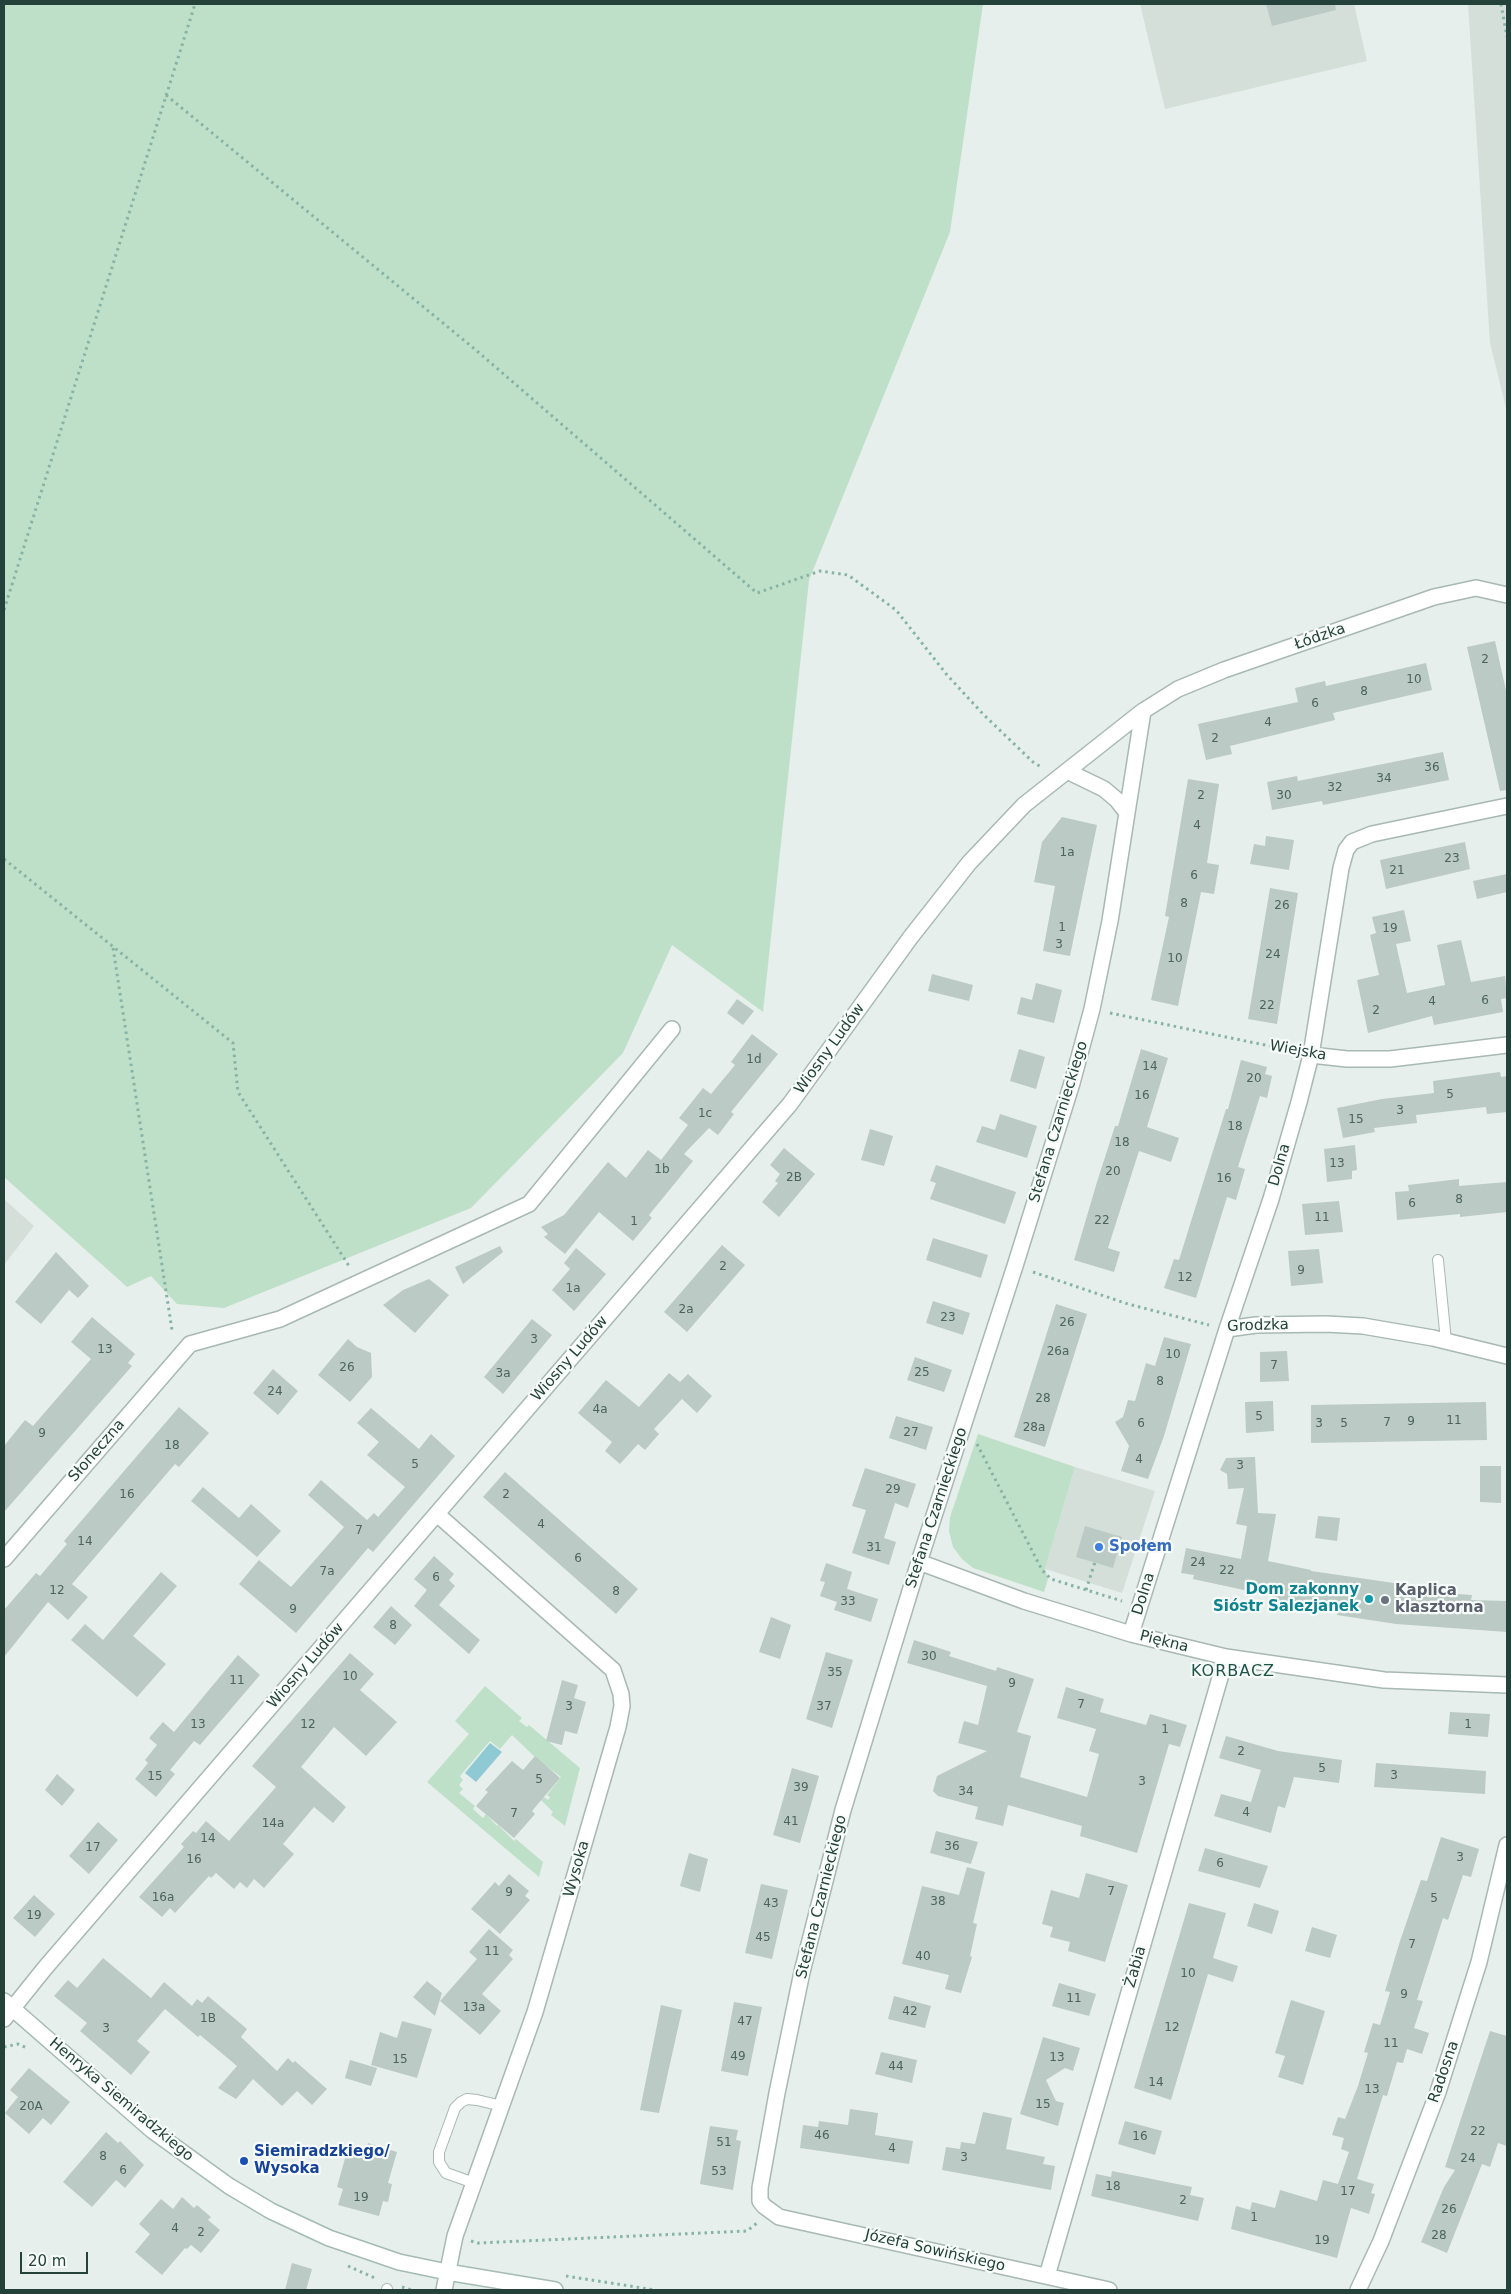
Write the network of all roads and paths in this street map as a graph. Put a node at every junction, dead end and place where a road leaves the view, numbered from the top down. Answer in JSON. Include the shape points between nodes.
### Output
{"nodes":[{"id":1,"x":195,"y":4,"type":"edge"},
{"id":2,"x":1501,"y":4,"type":"edge"},
{"id":3,"x":1507,"y":37,"type":"edge"},
{"id":4,"x":166,"y":95,"type":"junction"},
{"id":5,"x":1506,"y":594,"type":"edge"},
{"id":6,"x":4,"y":610,"type":"edge"},
{"id":7,"x":1143,"y":711,"type":"junction"},
{"id":8,"x":1063,"y":774,"type":"junction"},
{"id":9,"x":1507,"y":806,"type":"edge"},
{"id":10,"x":1127,"y":813,"type":"junction"},
{"id":11,"x":4,"y":859,"type":"edge"},
{"id":12,"x":113,"y":946,"type":"junction"},
{"id":13,"x":1092,"y":1009,"type":"junction"},
{"id":14,"x":672,"y":1029,"type":"dead end"},
{"id":15,"x":1507,"y":1045,"type":"edge"},
{"id":16,"x":1311,"y":1055,"type":"junction"},
{"id":17,"x":1438,"y":1260,"type":"dead end"},
{"id":18,"x":1015,"y":1266,"type":"junction"},
{"id":19,"x":359,"y":1282,"type":"junction"},
{"id":20,"x":1227,"y":1329,"type":"junction"},
{"id":21,"x":172,"y":1330,"type":"dead end"},
{"id":22,"x":1446,"y":1341,"type":"junction"},
{"id":23,"x":1507,"y":1356,"type":"edge"},
{"id":24,"x":960,"y":1437,"type":"junction"},
{"id":25,"x":436,"y":1514,"type":"junction"},
{"id":26,"x":4,"y":1559,"type":"edge"},
{"id":27,"x":920,"y":1562,"type":"junction"},
{"id":28,"x":1095,"y":1562,"type":"dead end"},
{"id":29,"x":1086,"y":1590,"type":"junction"},
{"id":30,"x":1140,"y":1606,"type":"junction"},
{"id":31,"x":1131,"y":1634,"type":"junction"},
{"id":32,"x":1226,"y":1657,"type":"junction"},
{"id":33,"x":1507,"y":1685,"type":"edge"},
{"id":34,"x":1507,"y":1845,"type":"edge"},
{"id":35,"x":7,"y":2010,"type":"edge"},
{"id":36,"x":502,"y":2106,"type":"junction"},
{"id":37,"x":474,"y":2183,"type":"junction"},
{"id":38,"x":764,"y":2206,"type":"junction"},
{"id":39,"x":466,"y":2240,"type":"dead end"},
{"id":40,"x":340,"y":2262,"type":"dead end"},
{"id":41,"x":447,"y":2272,"type":"junction"},
{"id":42,"x":1047,"y":2276,"type":"junction"},
{"id":43,"x":388,"y":2286,"type":"edge"},
{"id":44,"x":412,"y":2290,"type":"edge"},
{"id":45,"x":444,"y":2290,"type":"edge"},
{"id":46,"x":555,"y":2290,"type":"edge"},
{"id":47,"x":1109,"y":2290,"type":"edge"},
{"id":48,"x":1358,"y":2290,"type":"edge"}],
"edges":[{"from":1,"to":4,"type":"path"},
{"from":2,"to":3,"type":"path"},
{"from":4,"to":6,"type":"path"},
{"from":4,"to":8,"type":"path","via":[[477,351],[757,593],[820,571],[848,575],[896,610],[947,675],[1015,746],[1033,762]]},
{"from":5,"to":7,"type":"street","name":"Łódzka","via":[[1476,588],[1434,597],[1224,670],[1178,689]]},
{"from":7,"to":8,"type":"street","name":"Wiosny Ludów"},
{"from":7,"to":10,"type":"street","name":"Stefana Czarnieckiego"},
{"from":8,"to":10,"type":"street","via":[[1104,789]]},
{"from":8,"to":25,"type":"street","name":"Wiosny Ludów","via":[[1024,805],[969,863],[910,938],[790,1104]]},
{"from":9,"to":16,"type":"street","name":"Dolna","via":[[1372,834],[1352,842],[1341,868]]},
{"from":10,"to":13,"type":"street","name":"Stefana Czarnieckiego"},
{"from":11,"to":12,"type":"path"},
{"from":12,"to":19,"type":"path","via":[[233,1043],[238,1092]]},
{"from":12,"to":21,"type":"path"},
{"from":13,"to":16,"type":"path","name":"Wiejska"},
{"from":13,"to":18,"type":"street","name":"Stefana Czarnieckiego"},
{"from":14,"to":19,"type":"street","via":[[529,1204]]},
{"from":15,"to":16,"type":"street","name":"Wiejska","via":[[1390,1059]]},
{"from":16,"to":20,"type":"street","name":"Dolna","via":[[1271,1199]]},
{"from":17,"to":22,"type":"lane"},
{"from":18,"to":20,"type":"path","name":"Grodzka","via":[[1128,1304]]},
{"from":18,"to":24,"type":"street","name":"Stefana Czarnieckiego"},
{"from":19,"to":26,"type":"street","name":"Słoneczna","via":[[280,1319],[190,1344]]},
{"from":20,"to":22,"type":"street","name":"Grodzka","via":[[1326,1324],[1382,1329]]},
{"from":20,"to":30,"type":"street","name":"Dolna"},
{"from":22,"to":23,"type":"street","name":"Grodzka"},
{"from":24,"to":27,"type":"street","name":"Stefana Czarnieckiego"},
{"from":24,"to":29,"type":"path","via":[[978,1445],[1042,1570],[1051,1579]]},
{"from":25,"to":35,"type":"street","name":"Wiosny Ludów"},
{"from":25,"to":36,"type":"street","name":"Wysoka","via":[[604,1661],[613,1670],[621,1694],[618,1727],[560,1929]]},
{"from":27,"to":31,"type":"street","name":"Piękna","via":[[1024,1601]]},
{"from":27,"to":38,"type":"street","name":"Stefana Czarnieckiego","via":[[843,1810],[802,1972],[760,2188],[760,2201]]},
{"from":28,"to":29,"type":"path"},
{"from":29,"to":30,"type":"path"},
{"from":30,"to":31,"type":"street","name":"Dolna"},
{"from":31,"to":32,"type":"street","name":"Piękna"},
{"from":32,"to":33,"type":"street","name":"Piękna","via":[[1384,1680]]},
{"from":32,"to":42,"type":"street","name":"Żabia"},
{"from":34,"to":48,"type":"street","name":"Radosna","via":[[1479,1962],[1438,2092],[1381,2241]]},
{"from":35,"to":41,"type":"street","name":"Henryka Siemiradzkiego","via":[[153,2131],[252,2200],[348,2245],[399,2262]]},
{"from":36,"to":37,"type":"street","name":"Wysoka"},
{"from":36,"to":37,"type":"lane","via":[[477,2100],[461,2102],[455,2108],[439,2152],[439,2162],[446,2173]]},
{"from":37,"to":41,"type":"street","name":"Wysoka","via":[[455,2236]]},
{"from":38,"to":39,"type":"path","via":[[760,2222],[747,2230],[478,2243]]},
{"from":38,"to":42,"type":"street","name":"Józefa Sowińskiego","via":[[779,2217]]},
{"from":40,"to":43,"type":"path"},
{"from":41,"to":45,"type":"street","name":"Wysoka"},
{"from":41,"to":46,"type":"street","name":"Henryka Siemiradzkiego"},
{"from":42,"to":47,"type":"street","name":"Józefa Sowińskiego"},
{"from":43,"to":44,"type":"path"}]}
